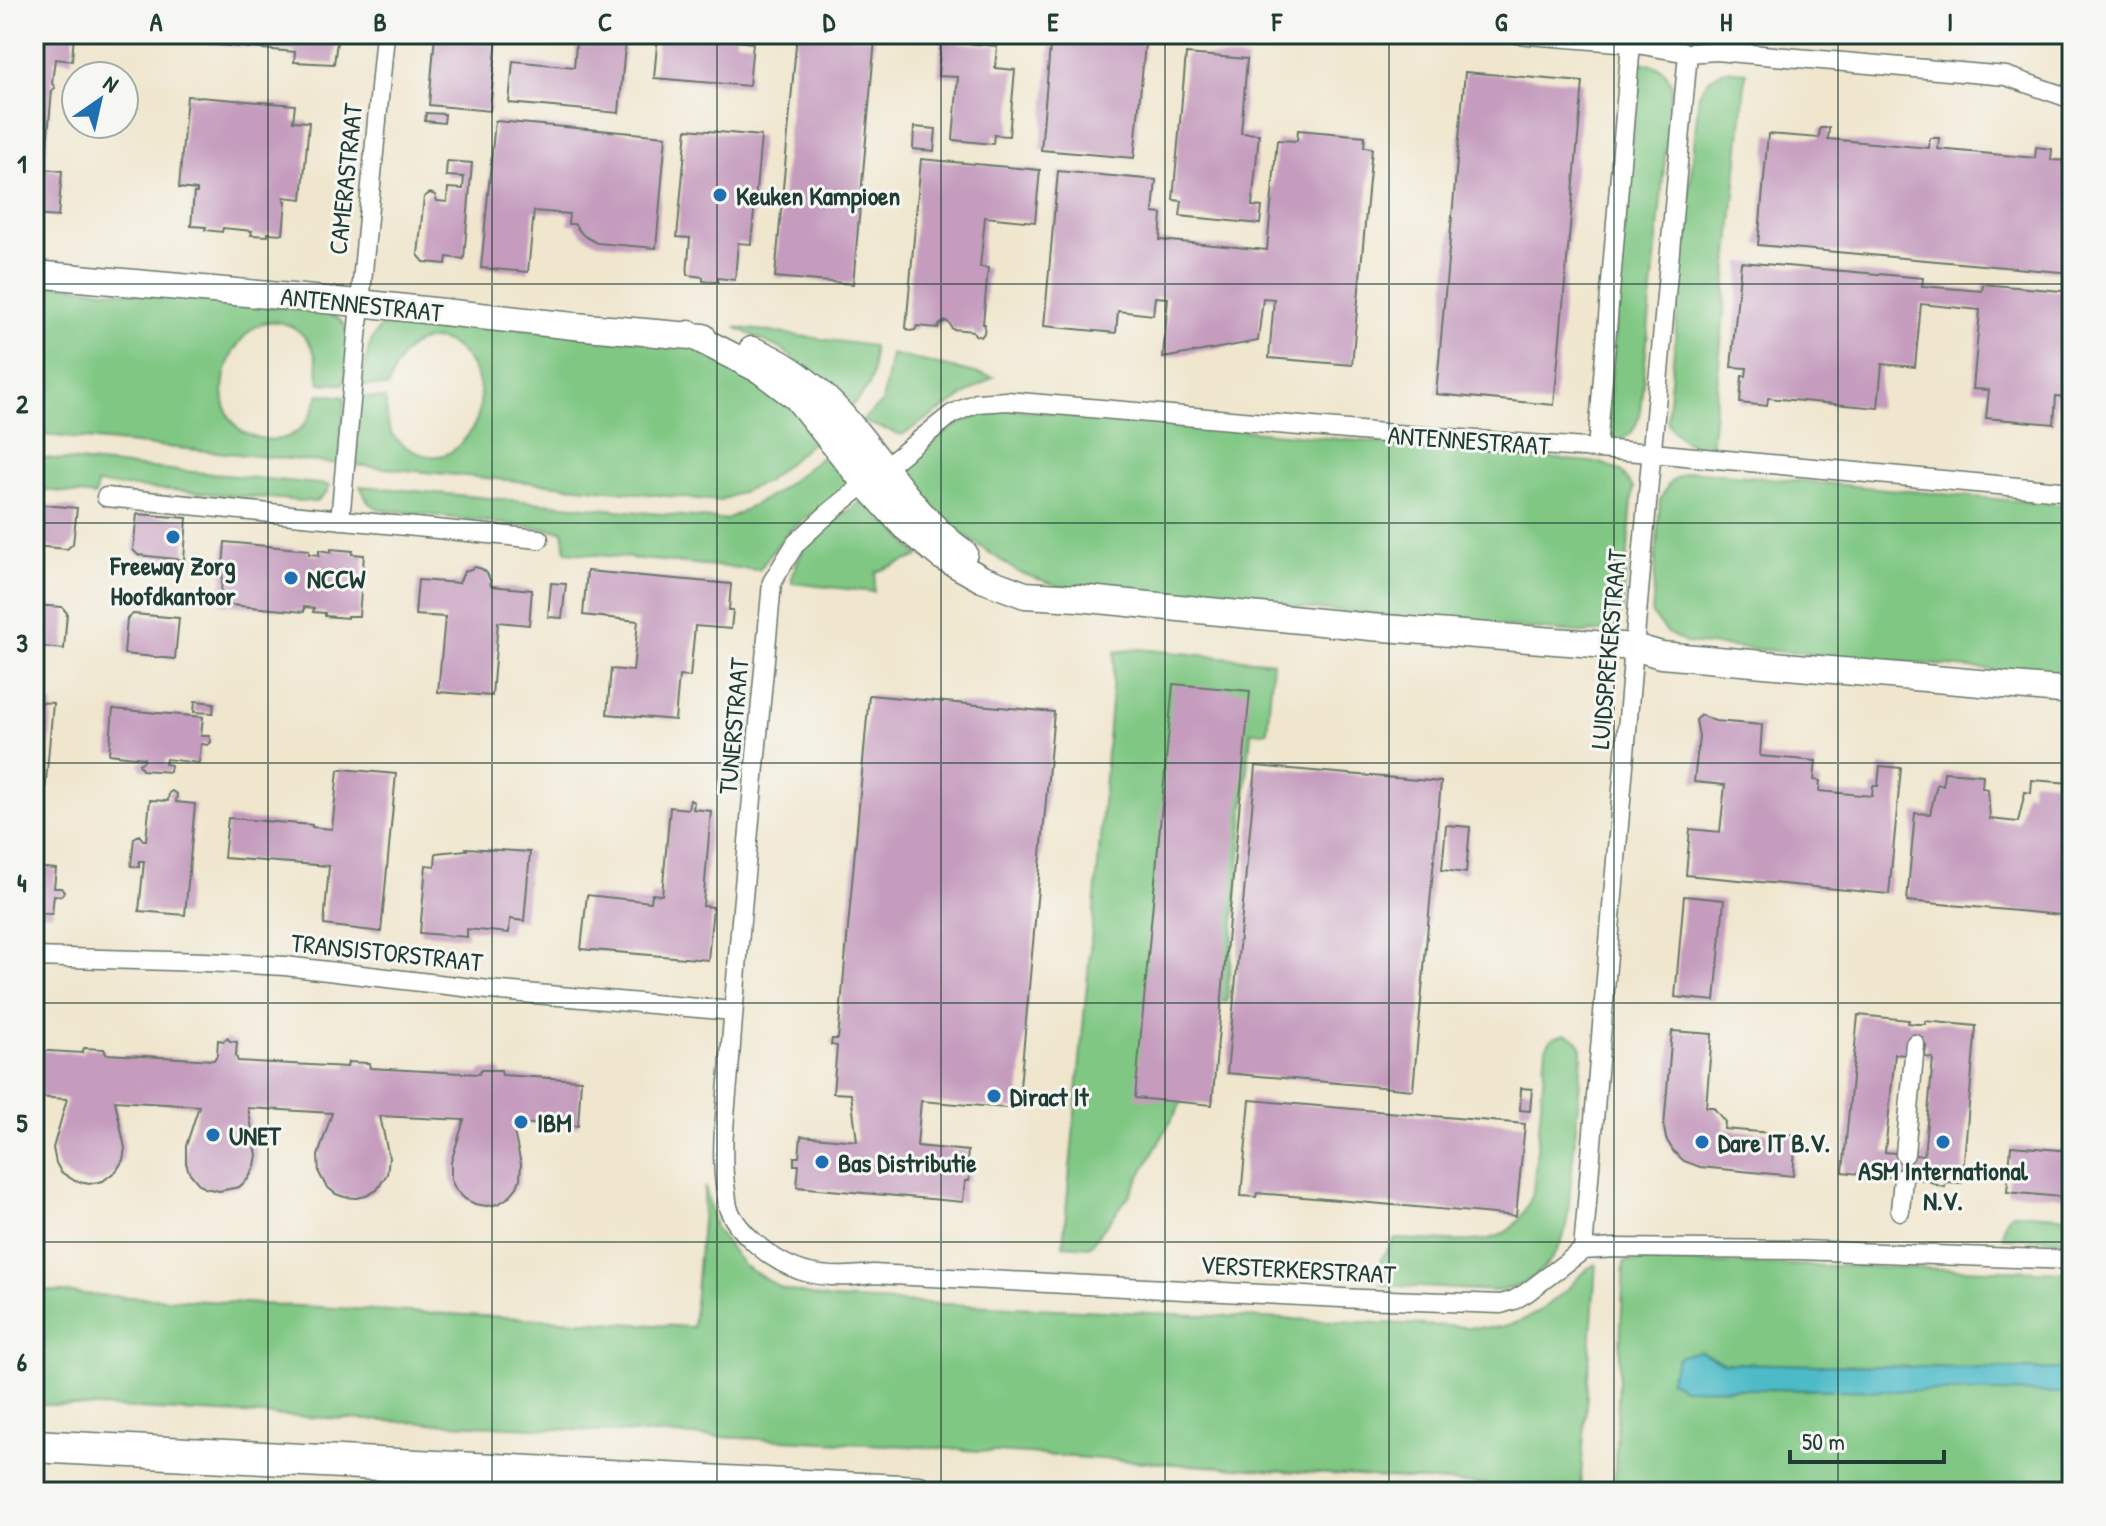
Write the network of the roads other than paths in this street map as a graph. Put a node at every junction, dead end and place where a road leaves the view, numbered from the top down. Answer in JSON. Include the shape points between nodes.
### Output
{"nodes":[{"id":1,"x":385,"y":34,"type":"edge"},
{"id":2,"x":1516,"y":34,"type":"edge"},
{"id":3,"x":1631,"y":43,"type":"junction"},
{"id":4,"x":1688,"y":53,"type":"junction"},
{"id":5,"x":2072,"y":99,"type":"edge"},
{"id":6,"x":34,"y":274,"type":"edge"},
{"id":7,"x":359,"y":303,"type":"junction"},
{"id":8,"x":1597,"y":449,"type":"junction"},
{"id":9,"x":1652,"y":453,"type":"junction"},
{"id":10,"x":875,"y":475,"type":"junction"},
{"id":11,"x":2072,"y":492,"type":"edge"},
{"id":12,"x":106,"y":497,"type":"dead end"},
{"id":13,"x":340,"y":520,"type":"junction"},
{"id":14,"x":539,"y":539,"type":"dead end"},
{"id":15,"x":1634,"y":647,"type":"junction"},
{"id":16,"x":2072,"y":691,"type":"edge"},
{"id":17,"x":34,"y":957,"type":"edge"},
{"id":18,"x":733,"y":1011,"type":"junction"},
{"id":19,"x":1915,"y":1044,"type":"dead end"},
{"id":20,"x":1905,"y":1154,"type":"dead end"},
{"id":21,"x":1903,"y":1178,"type":"dead end"},
{"id":22,"x":1900,"y":1211,"type":"dead end"},
{"id":23,"x":1583,"y":1250,"type":"junction"},
{"id":24,"x":2072,"y":1260,"type":"edge"},
{"id":25,"x":34,"y":1446,"type":"edge"},
{"id":26,"x":919,"y":1492,"type":"edge"}],
"edges":[{"from":1,"to":7,"type":"street","name":"CAMERASTRAAT"},
{"from":2,"to":3,"type":"street"},
{"from":3,"to":4,"type":"street"},
{"from":3,"to":8,"type":"street"},
{"from":4,"to":5,"type":"street","via":[[1716,51],[2006,76]]},
{"from":4,"to":9,"type":"street","name":"LUIDSPREKERSTRAAT"},
{"from":6,"to":7,"type":"street","name":"ANTENNESTRAAT"},
{"from":7,"to":10,"type":"street","name":"ANTENNESTRAAT","via":[[727,341],[775,359],[809,383],[849,422]]},
{"from":7,"to":13,"type":"street","name":"CAMERASTRAAT"},
{"from":8,"to":9,"type":"street","name":"ANTENNESTRAAT"},
{"from":8,"to":10,"type":"street","name":"ANTENNESTRAAT","via":[[1007,401],[977,403],[952,414]]},
{"from":9,"to":11,"type":"street","name":"ANTENNESTRAAT"},
{"from":9,"to":15,"type":"street","name":"LUIDSPREKERSTRAAT"},
{"from":10,"to":15,"type":"street","name":"ANTENNESTRAAT","via":[[981,565],[1020,584],[1078,598]]},
{"from":10,"to":18,"type":"street","name":"TUNERSTRAAT","via":[[796,543],[772,582]]},
{"from":12,"to":13,"type":"street"},
{"from":13,"to":14,"type":"street"},
{"from":15,"to":16,"type":"street","name":"ANTENNESTRAAT","via":[[1661,655]]},
{"from":15,"to":23,"type":"street","name":"LUIDSPREKERSTRAAT"},
{"from":17,"to":18,"type":"street","name":"TRANSISTORSTRAAT","via":[[285,966]]},
{"from":18,"to":23,"type":"street","name":"VERSTERKERSTRAAT","via":[[724,1147],[729,1210],[769,1256],[799,1272],[1501,1304],[1526,1293]]},
{"from":19,"to":20,"type":"street"},
{"from":21,"to":22,"type":"street"},
{"from":23,"to":24,"type":"street","via":[[1799,1250]]},
{"from":25,"to":26,"type":"highway"}]}
